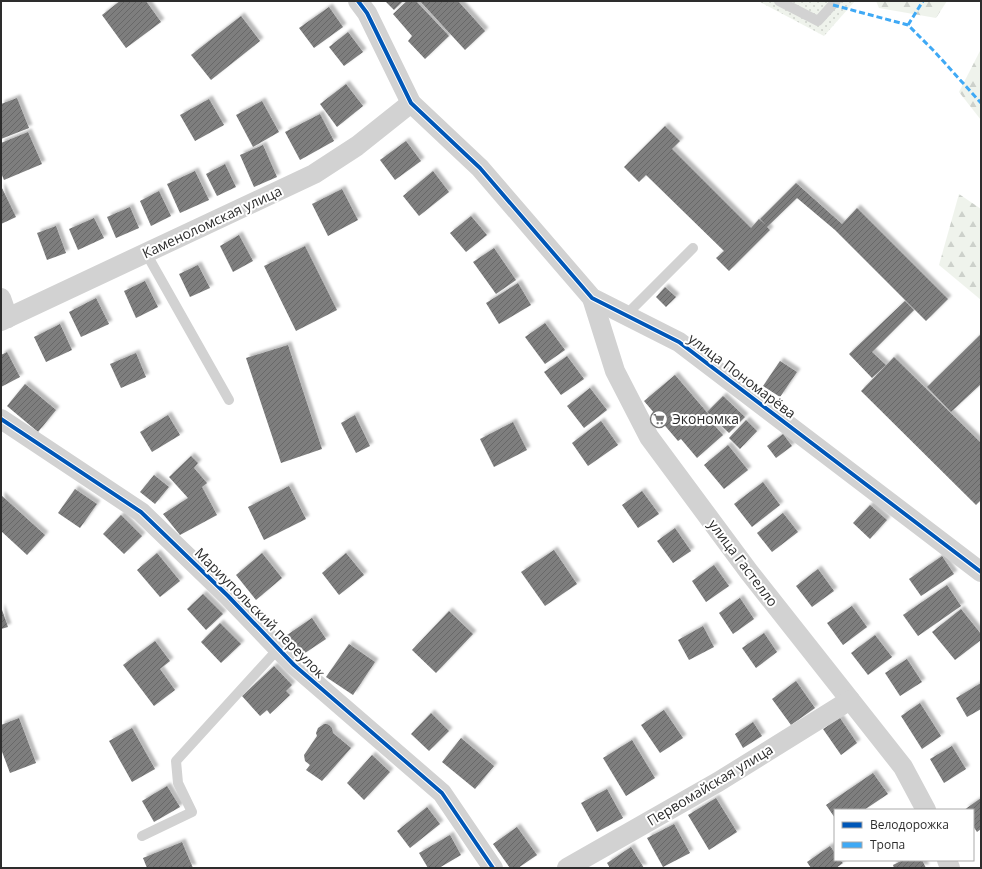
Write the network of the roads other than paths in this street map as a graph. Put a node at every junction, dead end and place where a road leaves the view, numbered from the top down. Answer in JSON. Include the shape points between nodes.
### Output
{"nodes":[{"id":1,"x":358,"y":1,"type":"edge"},
{"id":2,"x":779,"y":1,"type":"edge"},
{"id":3,"x":836,"y":1,"type":"edge"},
{"id":4,"x":411,"y":103,"type":"junction"},
{"id":5,"x":693,"y":248,"type":"dead end"},
{"id":6,"x":146,"y":253,"type":"junction"},
{"id":7,"x":1,"y":298,"type":"edge"},
{"id":8,"x":592,"y":298,"type":"junction"},
{"id":9,"x":626,"y":315,"type":"junction"},
{"id":10,"x":4,"y":320,"type":"edge"},
{"id":11,"x":229,"y":400,"type":"dead end"},
{"id":12,"x":1,"y":420,"type":"edge"},
{"id":13,"x":981,"y":572,"type":"edge"},
{"id":14,"x":278,"y":649,"type":"junction"},
{"id":15,"x":850,"y":700,"type":"junction"},
{"id":16,"x":925,"y":809,"type":"edge"},
{"id":17,"x":142,"y":836,"type":"dead end"},
{"id":18,"x":493,"y":868,"type":"edge"},
{"id":19,"x":567,"y":868,"type":"edge"}],
"edges":[{"from":1,"to":4,"type":"street","name":"улица Пономарёва","via":[[368,13]]},
{"from":2,"to":3,"type":"lane","via":[[818,21]]},
{"from":4,"to":6,"type":"street","name":"Каменоломская улица","via":[[357,146],[314,174]]},
{"from":4,"to":8,"type":"street","name":"улица Пономарёва","via":[[480,168]]},
{"from":5,"to":9,"type":"lane"},
{"from":6,"to":10,"type":"street","name":"Каменоломская улица"},
{"from":6,"to":11,"type":"lane"},
{"from":7,"to":10,"type":"street"},
{"from":8,"to":9,"type":"street","name":"улица Пономарёва"},
{"from":8,"to":15,"type":"street","name":"улица Гастелло","via":[[615,371],[649,438],[749,572]]},
{"from":9,"to":13,"type":"street","name":"улица Пономарёва","via":[[679,342]]},
{"from":12,"to":14,"type":"street","name":"Мариупольский переулок","via":[[141,512],[228,596]]},
{"from":14,"to":17,"type":"lane","via":[[176,761],[178,783],[192,812]]},
{"from":14,"to":18,"type":"street","name":"Мариупольский переулок","via":[[442,793]]},
{"from":15,"to":16,"type":"street","name":"улица Гастелло","via":[[903,767]]},
{"from":15,"to":19,"type":"street","name":"Первомайская улица","via":[[718,782]]}]}
